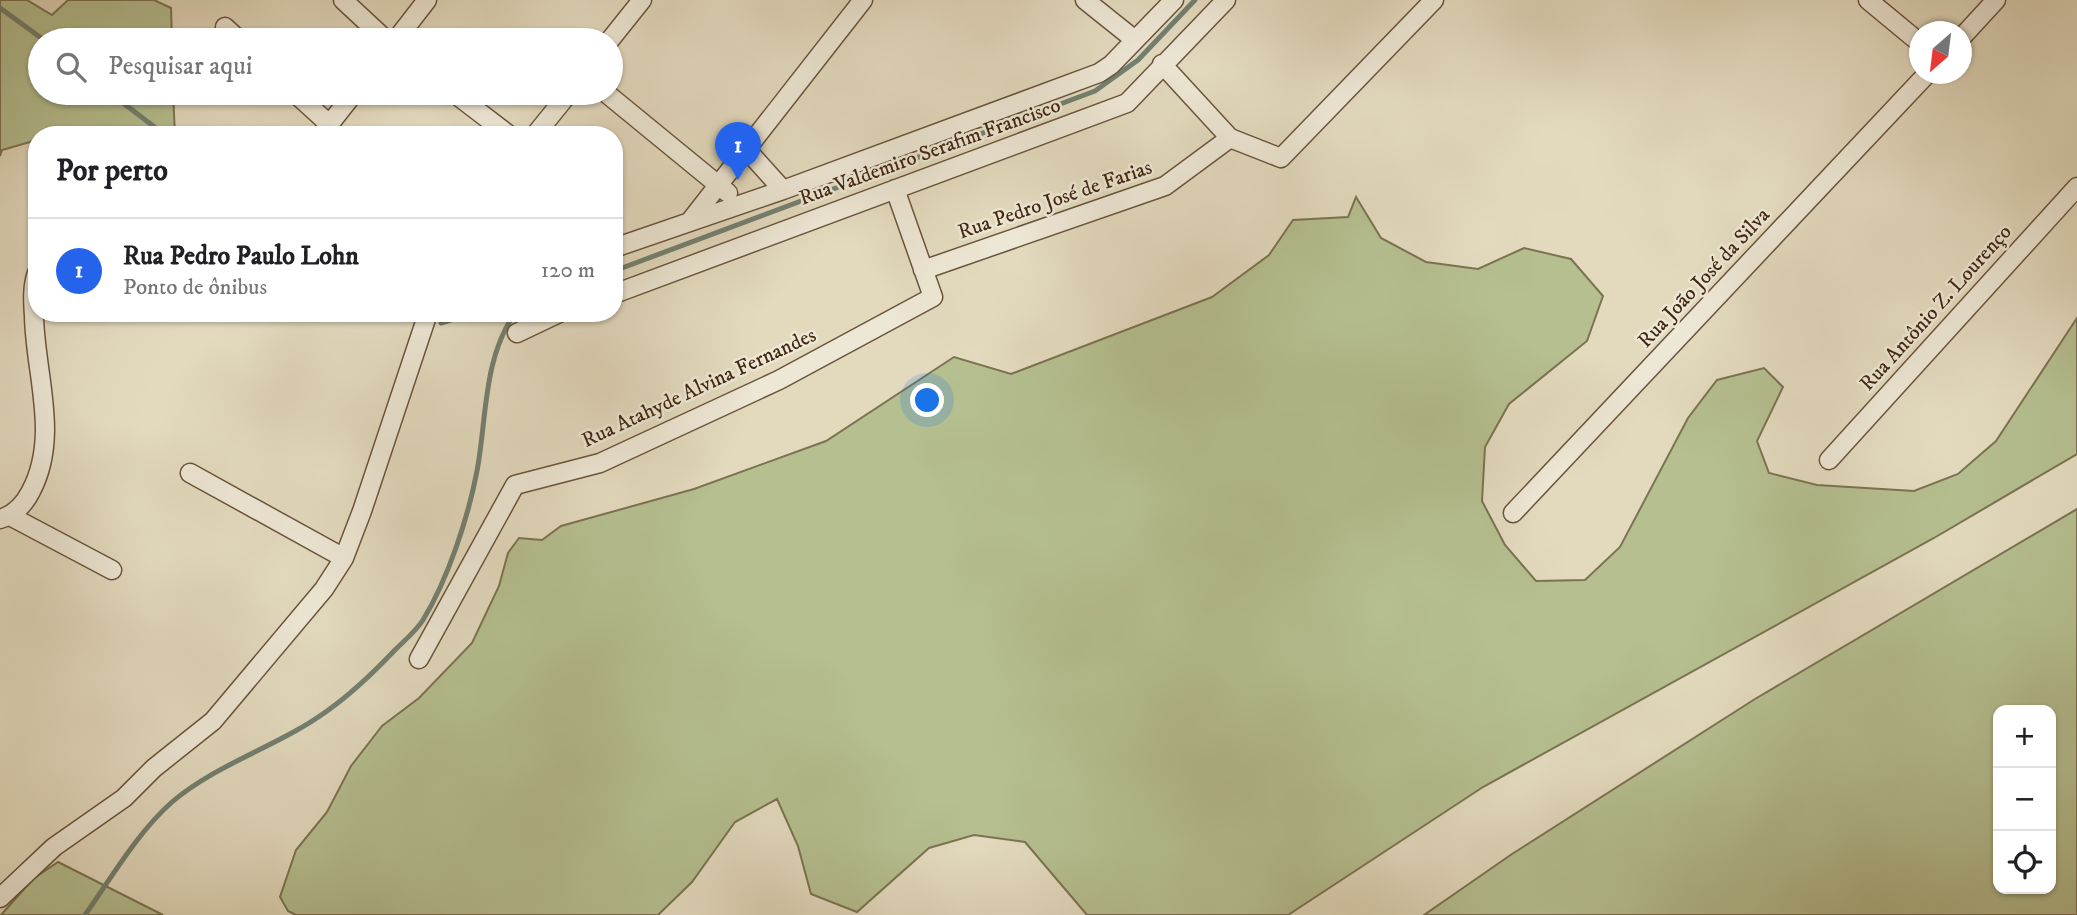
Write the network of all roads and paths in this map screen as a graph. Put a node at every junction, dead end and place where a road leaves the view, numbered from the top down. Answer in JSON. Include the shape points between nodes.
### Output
{"nodes":[{"id":1,"x":343,"y":0,"type":"edge"},
{"id":2,"x":427,"y":0,"type":"edge"},
{"id":3,"x":642,"y":0,"type":"edge"},
{"id":4,"x":863,"y":0,"type":"edge"},
{"id":5,"x":1084,"y":0,"type":"edge"},
{"id":6,"x":1174,"y":0,"type":"edge"},
{"id":7,"x":1226,"y":0,"type":"edge"},
{"id":8,"x":1434,"y":0,"type":"edge"},
{"id":9,"x":1868,"y":0,"type":"edge"},
{"id":10,"x":1996,"y":0,"type":"edge"},
{"id":11,"x":1972,"y":26,"type":"edge"},
{"id":12,"x":373,"y":28,"type":"edge"},
{"id":13,"x":405,"y":28,"type":"edge"},
{"id":14,"x":620,"y":28,"type":"edge"},
{"id":15,"x":1909,"y":34,"type":"edge"},
{"id":16,"x":1135,"y":40,"type":"junction"},
{"id":17,"x":1162,"y":65,"type":"junction"},
{"id":18,"x":1918,"y":84,"type":"edge"},
{"id":19,"x":305,"y":105,"type":"edge"},
{"id":20,"x":344,"y":105,"type":"edge"},
{"id":21,"x":470,"y":105,"type":"edge"},
{"id":22,"x":559,"y":105,"type":"edge"},
{"id":23,"x":621,"y":105,"type":"edge"},
{"id":24,"x":322,"y":126,"type":"edge"},
{"id":25,"x":327,"y":126,"type":"edge"},
{"id":26,"x":497,"y":126,"type":"edge"},
{"id":27,"x":542,"y":126,"type":"edge"},
{"id":28,"x":1230,"y":138,"type":"junction"},
{"id":29,"x":747,"y":150,"type":"junction"},
{"id":30,"x":719,"y":185,"type":"junction"},
{"id":31,"x":2077,"y":187,"type":"edge"},
{"id":32,"x":895,"y":189,"type":"junction"},
{"id":33,"x":783,"y":190,"type":"junction"},
{"id":34,"x":741,"y":204,"type":"junction"},
{"id":35,"x":691,"y":220,"type":"junction"},
{"id":36,"x":623,"y":245,"type":"edge"},
{"id":37,"x":923,"y":270,"type":"junction"},
{"id":38,"x":623,"y":291,"type":"edge"},
{"id":39,"x":34,"y":322,"type":"edge"},
{"id":40,"x":427,"y":322,"type":"edge"},
{"id":41,"x":540,"y":322,"type":"edge"},
{"id":42,"x":517,"y":333,"type":"dead end"},
{"id":43,"x":1829,"y":460,"type":"dead end"},
{"id":44,"x":190,"y":473,"type":"dead end"},
{"id":45,"x":1513,"y":513,"type":"dead end"},
{"id":46,"x":5,"y":518,"type":"edge"},
{"id":47,"x":344,"y":558,"type":"junction"},
{"id":48,"x":112,"y":570,"type":"dead end"},
{"id":49,"x":419,"y":659,"type":"dead end"},
{"id":50,"x":0,"y":898,"type":"edge"}],
"edges":[{"from":1,"to":12,"type":"street"},
{"from":2,"to":13,"type":"street"},
{"from":3,"to":14,"type":"street"},
{"from":4,"to":29,"type":"street"},
{"from":5,"to":16,"type":"street"},
{"from":6,"to":16,"type":"street"},
{"from":7,"to":17,"type":"street","name":"Rua Valdemiro Serafim Francisco"},
{"from":8,"to":28,"type":"street","via":[[1281,158]]},
{"from":9,"to":15,"type":"street"},
{"from":10,"to":11,"type":"street"},
{"from":16,"to":33,"type":"street","via":[[1098,73]]},
{"from":17,"to":28,"type":"street"},
{"from":17,"to":32,"type":"street","name":"Rua Valdemiro Serafim Francisco","via":[[1126,103]]},
{"from":18,"to":45,"type":"street","name":"Rua João José da Silva"},
{"from":19,"to":24,"type":"street"},
{"from":20,"to":25,"type":"street"},
{"from":21,"to":26,"type":"street"},
{"from":22,"to":27,"type":"street"},
{"from":23,"to":30,"type":"street"},
{"from":28,"to":37,"type":"street","name":"Rua Pedro José de Farias","via":[[1165,186]]},
{"from":29,"to":30,"type":"street"},
{"from":29,"to":33,"type":"street"},
{"from":30,"to":34,"type":"street"},
{"from":30,"to":35,"type":"street"},
{"from":31,"to":43,"type":"street","name":"Rua Antônio Z. Lourenço"},
{"from":32,"to":37,"type":"street","name":"Rua Atahyde Alvina Fernandes"},
{"from":32,"to":38,"type":"street","name":"Rua Valdemiro Serafim Francisco"},
{"from":33,"to":34,"type":"street"},
{"from":34,"to":35,"type":"street"},
{"from":35,"to":36,"type":"street"},
{"from":37,"to":49,"type":"street","name":"Rua Atahyde Alvina Fernandes","via":[[933,297],[779,380],[600,463],[515,485]]},
{"from":39,"to":46,"type":"street","via":[[45,456],[29,495]]},
{"from":40,"to":47,"type":"street"},
{"from":41,"to":42,"type":"street"},
{"from":44,"to":47,"type":"street"},
{"from":46,"to":48,"type":"street"},
{"from":47,"to":50,"type":"street","via":[[324,589],[213,721],[124,798],[54,847]]}]}
